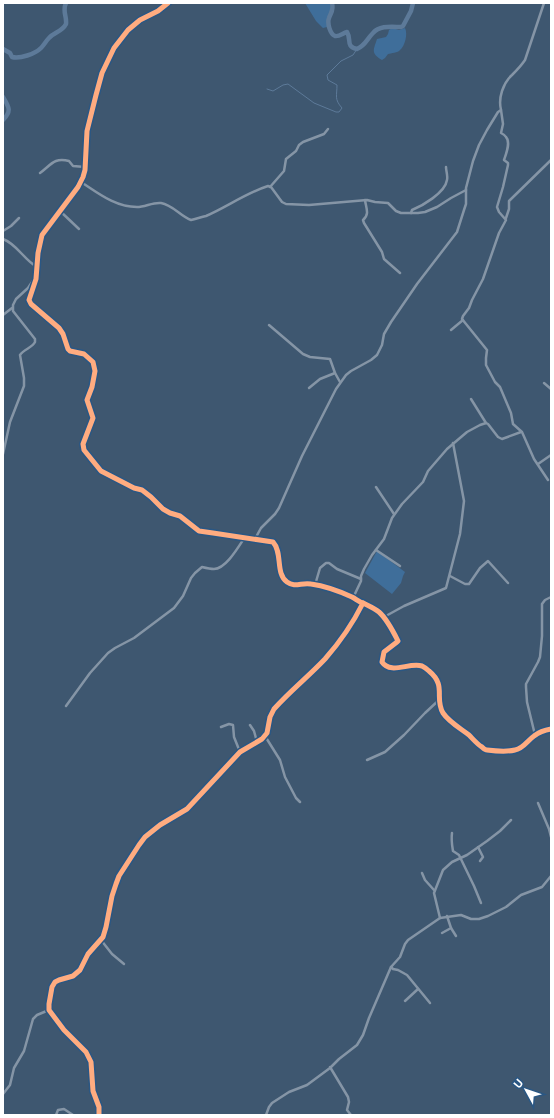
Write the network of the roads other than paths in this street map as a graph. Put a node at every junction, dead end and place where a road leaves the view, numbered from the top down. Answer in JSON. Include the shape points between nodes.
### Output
{"nodes":[{"id":1,"x":168,"y":3,"type":"edge"},
{"id":2,"x":544,"y":3,"type":"edge"},
{"id":3,"x":501,"y":110,"type":"junction"},
{"id":4,"x":328,"y":129,"type":"dead end"},
{"id":5,"x":551,"y":160,"type":"edge"},
{"id":6,"x":85,"y":167,"type":"junction"},
{"id":7,"x":446,"y":167,"type":"dead end"},
{"id":8,"x":40,"y":173,"type":"dead end"},
{"id":9,"x":81,"y":182,"type":"junction"},
{"id":10,"x":270,"y":186,"type":"junction"},
{"id":11,"x":466,"y":190,"type":"junction"},
{"id":12,"x":365,"y":200,"type":"junction"},
{"id":13,"x":60,"y":211,"type":"junction"},
{"id":14,"x":411,"y":213,"type":"junction"},
{"id":15,"x":19,"y":218,"type":"dead end"},
{"id":16,"x":506,"y":219,"type":"junction"},
{"id":17,"x":79,"y":229,"type":"dead end"},
{"id":18,"x":3,"y":232,"type":"edge"},
{"id":19,"x":3,"y":240,"type":"edge"},
{"id":20,"x":37,"y":267,"type":"junction"},
{"id":21,"x":400,"y":273,"type":"dead end"},
{"id":22,"x":36,"y":275,"type":"junction"},
{"id":23,"x":13,"y":307,"type":"junction"},
{"id":24,"x":3,"y":315,"type":"edge"},
{"id":25,"x":463,"y":320,"type":"junction"},
{"id":26,"x":269,"y":325,"type":"dead end"},
{"id":27,"x":451,"y":330,"type":"dead end"},
{"id":28,"x":335,"y":374,"type":"junction"},
{"id":29,"x":340,"y":382,"type":"junction"},
{"id":30,"x":544,"y":383,"type":"dead end"},
{"id":31,"x":309,"y":388,"type":"dead end"},
{"id":32,"x":551,"y":389,"type":"edge"},
{"id":33,"x":472,"y":399,"type":"dead end"},
{"id":34,"x":486,"y":423,"type":"junction"},
{"id":35,"x":522,"y":432,"type":"junction"},
{"id":36,"x":453,"y":443,"type":"junction"},
{"id":37,"x":3,"y":454,"type":"edge"},
{"id":38,"x":551,"y":455,"type":"edge"},
{"id":39,"x":538,"y":464,"type":"junction"},
{"id":40,"x":548,"y":480,"type":"dead end"},
{"id":41,"x":376,"y":487,"type":"dead end"},
{"id":42,"x":394,"y":514,"type":"junction"},
{"id":43,"x":245,"y":537,"type":"junction"},
{"id":44,"x":255,"y":539,"type":"junction"},
{"id":45,"x":376,"y":550,"type":"junction"},
{"id":46,"x":400,"y":566,"type":"dead end"},
{"id":47,"x":450,"y":576,"type":"junction"},
{"id":48,"x":361,"y":579,"type":"junction"},
{"id":49,"x":508,"y":583,"type":"dead end"},
{"id":50,"x":315,"y":585,"type":"junction"},
{"id":51,"x":551,"y":597,"type":"edge"},
{"id":52,"x":353,"y":598,"type":"junction"},
{"id":53,"x":363,"y":603,"type":"junction"},
{"id":54,"x":384,"y":617,"type":"junction"},
{"id":55,"x":439,"y":700,"type":"junction"},
{"id":56,"x":66,"y":706,"type":"dead end"},
{"id":57,"x":250,"y":725,"type":"dead end"},
{"id":58,"x":221,"y":727,"type":"dead end"},
{"id":59,"x":551,"y":729,"type":"edge"},
{"id":60,"x":534,"y":735,"type":"junction"},
{"id":61,"x":265,"y":736,"type":"junction"},
{"id":62,"x":258,"y":742,"type":"junction"},
{"id":63,"x":240,"y":752,"type":"junction"},
{"id":64,"x":367,"y":760,"type":"dead end"},
{"id":65,"x":300,"y":802,"type":"dead end"},
{"id":66,"x":538,"y":803,"type":"dead end"},
{"id":67,"x":511,"y":820,"type":"dead end"},
{"id":68,"x":452,"y":834,"type":"dead end"},
{"id":69,"x":551,"y":837,"type":"edge"},
{"id":70,"x":478,"y":847,"type":"junction"},
{"id":71,"x":460,"y":858,"type":"junction"},
{"id":72,"x":480,"y":861,"type":"dead end"},
{"id":73,"x":422,"y":872,"type":"dead end"},
{"id":74,"x":551,"y":876,"type":"edge"},
{"id":75,"x":434,"y":890,"type":"junction"},
{"id":76,"x":481,"y":903,"type":"dead end"},
{"id":77,"x":447,"y":916,"type":"junction"},
{"id":78,"x":440,"y":918,"type":"junction"},
{"id":79,"x":451,"y":928,"type":"junction"},
{"id":80,"x":442,"y":933,"type":"dead end"},
{"id":81,"x":456,"y":936,"type":"dead end"},
{"id":82,"x":101,"y":940,"type":"junction"},
{"id":83,"x":124,"y":964,"type":"dead end"},
{"id":84,"x":391,"y":967,"type":"junction"},
{"id":85,"x":418,"y":989,"type":"junction"},
{"id":86,"x":405,"y":1000,"type":"dead end"},
{"id":87,"x":430,"y":1003,"type":"dead end"},
{"id":88,"x":49,"y":1010,"type":"junction"},
{"id":89,"x":330,"y":1067,"type":"junction"},
{"id":90,"x":3,"y":1094,"type":"edge"},
{"id":91,"x":56,"y":1115,"type":"edge"},
{"id":92,"x":73,"y":1115,"type":"edge"},
{"id":93,"x":99,"y":1115,"type":"edge"},
{"id":94,"x":266,"y":1115,"type":"edge"},
{"id":95,"x":351,"y":1115,"type":"edge"}],
"edges":[{"from":1,"to":6,"type":"street","via":[[140,20],[114,48],[99,84],[90,117]]},
{"from":2,"to":3,"type":"street","via":[[524,60],[504,85],[500,99]]},
{"from":3,"to":11,"type":"street","via":[[479,145]]},
{"from":3,"to":16,"type":"street","via":[[501,133],[508,142],[504,160],[508,165],[497,208]]},
{"from":4,"to":10,"type":"street","via":[[324,134],[302,142],[286,159],[284,171]]},
{"from":5,"to":16,"type":"street","via":[[509,202]]},
{"from":6,"to":8,"type":"street","via":[[73,166],[69,161],[59,160]]},
{"from":6,"to":9,"type":"street"},
{"from":7,"to":14,"type":"street","via":[[447,180],[442,189]]},
{"from":9,"to":10,"type":"street","via":[[121,205],[139,207],[162,203],[191,220],[215,212]]},
{"from":9,"to":13,"type":"street"},
{"from":10,"to":12,"type":"street","via":[[286,204]]},
{"from":11,"to":14,"type":"street","via":[[433,209]]},
{"from":11,"to":29,"type":"street","via":[[466,204],[457,232],[384,334],[379,352],[371,360],[351,371]]},
{"from":12,"to":14,"type":"street","via":[[386,202],[399,212]]},
{"from":12,"to":21,"type":"street","via":[[368,215],[363,220],[364,223],[384,259]]},
{"from":13,"to":17,"type":"street"},
{"from":13,"to":20,"type":"street","via":[[42,235]]},
{"from":15,"to":18,"type":"street"},
{"from":16,"to":25,"type":"street","via":[[498,233],[483,279]]},
{"from":19,"to":20,"type":"street"},
{"from":20,"to":22,"type":"street"},
{"from":22,"to":23,"type":"street","via":[[28,288],[16,299]]},
{"from":22,"to":43,"type":"street","via":[[29,302],[59,328],[70,351],[84,354],[94,362],[95,371],[87,400],[93,418],[83,444],[91,460],[101,471],[142,490],[163,509],[180,516],[199,530]]},
{"from":23,"to":24,"type":"street"},
{"from":23,"to":37,"type":"street","via":[[13,311],[35,342],[20,355],[24,386],[10,422]]},
{"from":25,"to":27,"type":"street"},
{"from":25,"to":35,"type":"street","via":[[487,350],[486,365],[500,387],[514,425]]},
{"from":26,"to":28,"type":"street","via":[[303,354],[330,358]]},
{"from":28,"to":29,"type":"street"},
{"from":28,"to":31,"type":"street","via":[[320,379]]},
{"from":29,"to":44,"type":"street","via":[[304,450],[279,508]]},
{"from":30,"to":32,"type":"street"},
{"from":33,"to":34,"type":"street"},
{"from":34,"to":35,"type":"street","via":[[502,439]]},
{"from":34,"to":36,"type":"street","via":[[467,432]]},
{"from":35,"to":39,"type":"street"},
{"from":36,"to":42,"type":"street"},
{"from":36,"to":47,"type":"street","via":[[464,501],[460,534]]},
{"from":38,"to":39,"type":"street"},
{"from":39,"to":40,"type":"street"},
{"from":41,"to":42,"type":"street"},
{"from":42,"to":45,"type":"street","via":[[385,537]]},
{"from":43,"to":44,"type":"street"},
{"from":43,"to":56,"type":"street","via":[[221,566],[215,569],[202,567],[195,573],[180,602],[171,612],[108,654],[90,673]]},
{"from":44,"to":50,"type":"street","via":[[275,543],[282,574],[287,582],[295,585]]},
{"from":45,"to":46,"type":"street"},
{"from":45,"to":48,"type":"street"},
{"from":47,"to":49,"type":"street","via":[[469,584],[488,561]]},
{"from":47,"to":54,"type":"street","via":[[445,590],[418,599]]},
{"from":48,"to":50,"type":"street","via":[[326,563],[320,568]]},
{"from":48,"to":52,"type":"street"},
{"from":50,"to":52,"type":"street"},
{"from":51,"to":60,"type":"street","via":[[542,604],[540,657],[526,684]]},
{"from":52,"to":53,"type":"street"},
{"from":53,"to":54,"type":"street"},
{"from":53,"to":61,"type":"street","via":[[347,631],[324,659],[274,709]]},
{"from":54,"to":55,"type":"street","via":[[398,640],[384,652],[382,662],[391,668],[422,666],[434,676],[440,686]]},
{"from":55,"to":60,"type":"street","via":[[448,719],[480,747],[487,750],[516,750]]},
{"from":55,"to":64,"type":"street","via":[[385,752]]},
{"from":57,"to":62,"type":"street"},
{"from":58,"to":63,"type":"street","via":[[232,725]]},
{"from":59,"to":60,"type":"street"},
{"from":61,"to":62,"type":"street"},
{"from":61,"to":65,"type":"street","via":[[280,760],[285,777]]},
{"from":62,"to":63,"type":"street"},
{"from":63,"to":82,"type":"street","via":[[187,809],[160,825],[139,845],[116,884],[105,933]]},
{"from":66,"to":69,"type":"street"},
{"from":67,"to":70,"type":"street"},
{"from":68,"to":71,"type":"street","via":[[453,851],[459,854]]},
{"from":70,"to":71,"type":"street"},
{"from":70,"to":72,"type":"street","via":[[483,856]]},
{"from":71,"to":75,"type":"street","via":[[443,870]]},
{"from":71,"to":76,"type":"street"},
{"from":73,"to":75,"type":"street"},
{"from":74,"to":77,"type":"street","via":[[542,887],[521,895],[506,907],[488,916],[479,919],[461,915]]},
{"from":75,"to":78,"type":"street"},
{"from":77,"to":78,"type":"street"},
{"from":77,"to":79,"type":"street"},
{"from":78,"to":84,"type":"street","via":[[408,940],[400,957]]},
{"from":79,"to":80,"type":"street"},
{"from":79,"to":81,"type":"street"},
{"from":82,"to":83,"type":"street"},
{"from":82,"to":88,"type":"street","via":[[88,954],[80,970],[73,976],[59,980],[52,987]]},
{"from":84,"to":85,"type":"street","via":[[406,975]]},
{"from":84,"to":89,"type":"street","via":[[357,1045]]},
{"from":85,"to":86,"type":"street"},
{"from":85,"to":87,"type":"street"},
{"from":88,"to":90,"type":"street","via":[[33,1019],[24,1051],[14,1068],[10,1085]]},
{"from":88,"to":93,"type":"street","via":[[86,1052],[91,1062],[93,1092],[99,1107]]},
{"from":89,"to":94,"type":"street","via":[[307,1085],[289,1092],[272,1103]]},
{"from":89,"to":95,"type":"street","via":[[348,1097],[347,1110]]},
{"from":91,"to":92,"type":"street","via":[[58,1110],[65,1109]]}]}
